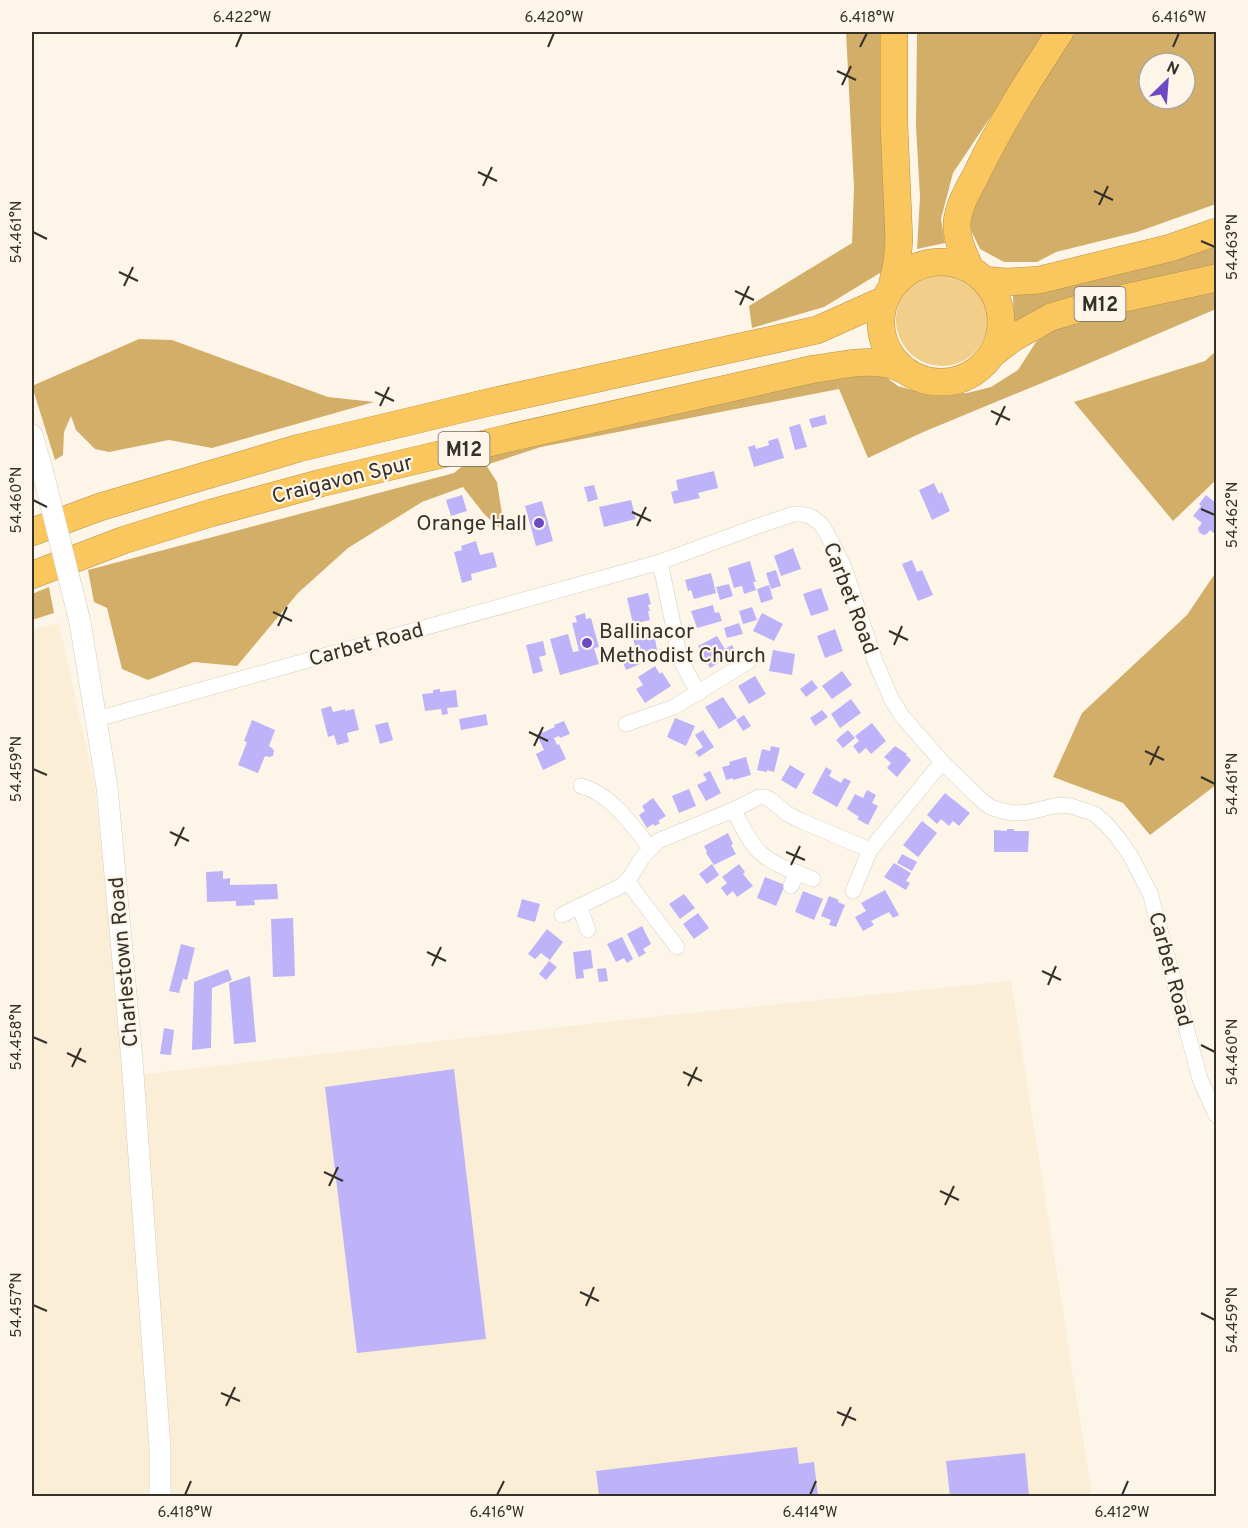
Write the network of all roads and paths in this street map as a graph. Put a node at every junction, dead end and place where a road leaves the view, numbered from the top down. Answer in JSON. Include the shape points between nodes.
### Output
{"nodes":[{"id":1,"x":894,"y":32,"type":"edge"},
{"id":2,"x":1060,"y":32,"type":"edge"},
{"id":3,"x":1216,"y":232,"type":"edge"},
{"id":4,"x":978,"y":275,"type":"junction"},
{"id":5,"x":1216,"y":278,"type":"edge"},
{"id":6,"x":888,"y":293,"type":"junction"},
{"id":7,"x":992,"y":354,"type":"junction"},
{"id":8,"x":905,"y":370,"type":"junction"},
{"id":9,"x":32,"y":435,"type":"edge"},
{"id":10,"x":32,"y":532,"type":"edge"},
{"id":11,"x":660,"y":562,"type":"junction"},
{"id":12,"x":32,"y":575,"type":"edge"},
{"id":13,"x":749,"y":661,"type":"dead end"},
{"id":14,"x":699,"y":693,"type":"junction"},
{"id":15,"x":97,"y":718,"type":"junction"},
{"id":16,"x":626,"y":724,"type":"dead end"},
{"id":17,"x":942,"y":762,"type":"junction"},
{"id":18,"x":581,"y":786,"type":"dead end"},
{"id":19,"x":733,"y":810,"type":"junction"},
{"id":20,"x":650,"y":848,"type":"junction"},
{"id":21,"x":870,"y":850,"type":"junction"},
{"id":22,"x":813,"y":879,"type":"dead end"},
{"id":23,"x":627,"y":881,"type":"junction"},
{"id":24,"x":853,"y":891,"type":"dead end"},
{"id":25,"x":579,"y":906,"type":"junction"},
{"id":26,"x":562,"y":915,"type":"dead end"},
{"id":27,"x":588,"y":930,"type":"dead end"},
{"id":28,"x":677,"y":947,"type":"dead end"},
{"id":29,"x":1216,"y":1115,"type":"edge"},
{"id":30,"x":160,"y":1497,"type":"edge"}],
"edges":[{"from":1,"to":6,"type":"highway","via":[[899,240]]},
{"from":2,"to":4,"type":"highway","via":[[990,145],[959,211],[957,230],[962,249]]},
{"from":3,"to":4,"type":"highway","number":"M12","via":[[1170,248],[1039,280],[1007,282]]},
{"from":4,"to":6,"type":"highway","number":"M12","via":[[954,263],[922,264],[904,274]]},
{"from":4,"to":7,"type":"highway","via":[[994,293],[1000,308],[999,340]]},
{"from":5,"to":7,"type":"highway","number":"M12","via":[[1051,317]]},
{"from":6,"to":8,"type":"highway","number":"M12","via":[[880,318],[883,340]]},
{"from":6,"to":10,"type":"highway","name":"Craigavon Spur","number":"M12","via":[[817,330],[298,448],[100,507]]},
{"from":7,"to":8,"type":"highway","number":"M12","via":[[980,368],[951,381],[919,378]]},
{"from":8,"to":12,"type":"highway","name":"Craigavon Spur","number":"M12","via":[[886,363],[814,369],[508,438],[222,510],[124,540]]},
{"from":9,"to":15,"type":"main road","name":"Charlestown Road","bridge":true,"via":[[80,622]]},
{"from":11,"to":14,"type":"street","via":[[677,650]]},
{"from":11,"to":15,"type":"street","name":"Carbet Road"},
{"from":11,"to":17,"type":"street","name":"Carbet Road","via":[[794,514],[816,519],[844,567],[891,700]]},
{"from":13,"to":14,"type":"street"},
{"from":14,"to":16,"type":"street","via":[[674,707]]},
{"from":15,"to":30,"type":"main road","name":"Charlestown Road","via":[[132,1060],[160,1448]]},
{"from":17,"to":21,"type":"street"},
{"from":17,"to":29,"type":"street","name":"Carbet Road","via":[[990,807],[1016,813],[1071,806],[1095,814],[1118,838],[1150,893],[1200,1079]]},
{"from":18,"to":20,"type":"street","via":[[608,801]]},
{"from":19,"to":20,"type":"street","via":[[658,841]]},
{"from":19,"to":21,"type":"street","via":[[765,797],[786,813]]},
{"from":19,"to":22,"type":"street","via":[[762,855],[794,879]]},
{"from":20,"to":23,"type":"street"},
{"from":21,"to":24,"type":"street"},
{"from":23,"to":25,"type":"street"},
{"from":23,"to":28,"type":"street"},
{"from":25,"to":26,"type":"street"},
{"from":25,"to":27,"type":"street"}]}
